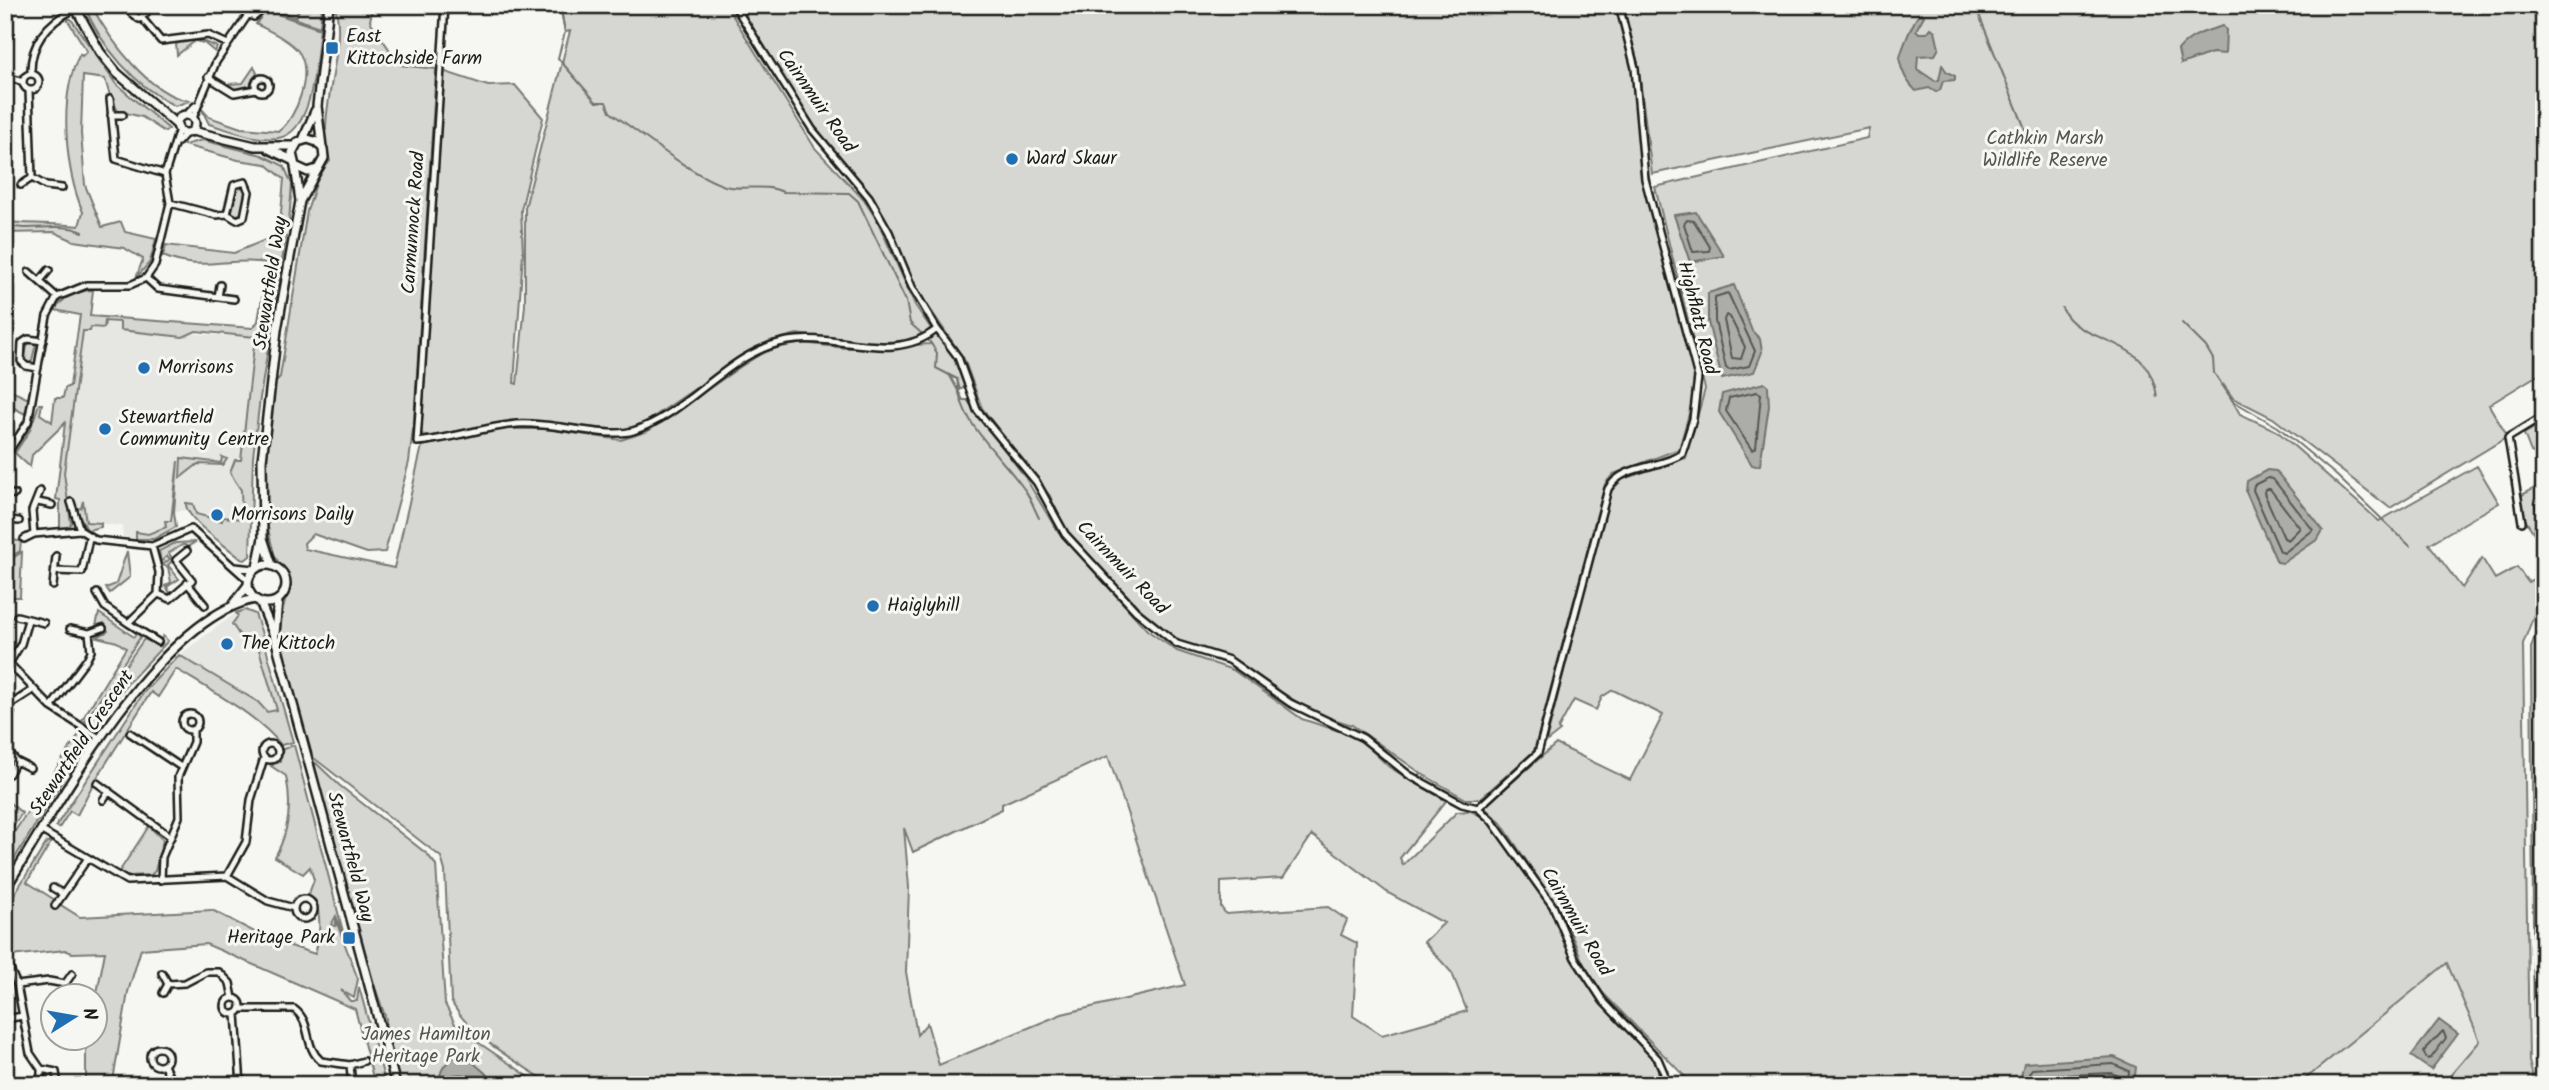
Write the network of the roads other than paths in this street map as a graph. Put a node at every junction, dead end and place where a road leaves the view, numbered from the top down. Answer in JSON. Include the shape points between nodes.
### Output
{"nodes":[{"id":1,"x":135,"y":5,"type":"edge"},
{"id":2,"x":142,"y":5,"type":"edge"},
{"id":3,"x":245,"y":5,"type":"edge"},
{"id":4,"x":260,"y":5,"type":"edge"},
{"id":5,"x":330,"y":5,"type":"edge"},
{"id":6,"x":445,"y":5,"type":"edge"},
{"id":7,"x":734,"y":5,"type":"edge"},
{"id":8,"x":1619,"y":5,"type":"edge"},
{"id":9,"x":74,"y":7,"type":"edge"},
{"id":10,"x":248,"y":15,"type":"junction"},
{"id":11,"x":142,"y":18,"type":"junction"},
{"id":12,"x":228,"y":44,"type":"junction"},
{"id":13,"x":31,"y":74,"type":"junction"},
{"id":14,"x":5,"y":76,"type":"edge"},
{"id":15,"x":208,"y":77,"type":"junction"},
{"id":16,"x":23,"y":82,"type":"junction"},
{"id":17,"x":256,"y":89,"type":"dead end"},
{"id":18,"x":30,"y":90,"type":"junction"},
{"id":19,"x":110,"y":99,"type":"dead end"},
{"id":20,"x":317,"y":106,"type":"junction"},
{"id":21,"x":111,"y":115,"type":"junction"},
{"id":22,"x":123,"y":115,"type":"dead end"},
{"id":23,"x":186,"y":124,"type":"junction"},
{"id":24,"x":303,"y":140,"type":"junction"},
{"id":25,"x":295,"y":146,"type":"junction"},
{"id":26,"x":265,"y":148,"type":"junction"},
{"id":27,"x":323,"y":149,"type":"junction"},
{"id":28,"x":294,"y":163,"type":"junction"},
{"id":29,"x":317,"y":169,"type":"junction"},
{"id":30,"x":165,"y":174,"type":"junction"},
{"id":31,"x":32,"y":178,"type":"junction"},
{"id":32,"x":21,"y":185,"type":"dead end"},
{"id":33,"x":62,"y":188,"type":"dead end"},
{"id":34,"x":300,"y":201,"type":"junction"},
{"id":35,"x":170,"y":203,"type":"junction"},
{"id":36,"x":227,"y":214,"type":"junction"},
{"id":37,"x":49,"y":270,"type":"dead end"},
{"id":38,"x":29,"y":272,"type":"dead end"},
{"id":39,"x":146,"y":278,"type":"junction"},
{"id":40,"x":40,"y":281,"type":"junction"},
{"id":41,"x":220,"y":285,"type":"dead end"},
{"id":42,"x":218,"y":296,"type":"junction"},
{"id":43,"x":57,"y":297,"type":"junction"},
{"id":44,"x":234,"y":299,"type":"dead end"},
{"id":45,"x":937,"y":328,"type":"junction"},
{"id":46,"x":43,"y":341,"type":"junction"},
{"id":47,"x":38,"y":368,"type":"junction"},
{"id":48,"x":2544,"y":416,"type":"edge"},
{"id":49,"x":5,"y":457,"type":"edge"},
{"id":50,"x":40,"y":491,"type":"dead end"},
{"id":51,"x":9,"y":495,"type":"edge"},
{"id":52,"x":38,"y":502,"type":"junction"},
{"id":53,"x":71,"y":502,"type":"dead end"},
{"id":54,"x":9,"y":504,"type":"dead end"},
{"id":55,"x":52,"y":505,"type":"dead end"},
{"id":56,"x":9,"y":519,"type":"dead end"},
{"id":57,"x":19,"y":521,"type":"dead end"},
{"id":58,"x":2522,"y":522,"type":"dead end"},
{"id":59,"x":80,"y":530,"type":"junction"},
{"id":60,"x":34,"y":534,"type":"junction"},
{"id":61,"x":89,"y":538,"type":"junction"},
{"id":62,"x":263,"y":538,"type":"junction"},
{"id":63,"x":24,"y":539,"type":"dead end"},
{"id":64,"x":152,"y":546,"type":"junction"},
{"id":65,"x":187,"y":551,"type":"dead end"},
{"id":66,"x":56,"y":556,"type":"dead end"},
{"id":67,"x":272,"y":565,"type":"junction"},
{"id":68,"x":235,"y":567,"type":"junction"},
{"id":69,"x":256,"y":568,"type":"junction"},
{"id":70,"x":55,"y":572,"type":"junction"},
{"id":71,"x":187,"y":583,"type":"junction"},
{"id":72,"x":248,"y":583,"type":"junction"},
{"id":73,"x":53,"y":586,"type":"dead end"},
{"id":74,"x":96,"y":593,"type":"dead end"},
{"id":75,"x":158,"y":594,"type":"junction"},
{"id":76,"x":257,"y":600,"type":"junction"},
{"id":77,"x":278,"y":600,"type":"junction"},
{"id":78,"x":234,"y":603,"type":"junction"},
{"id":79,"x":205,"y":605,"type":"dead end"},
{"id":80,"x":18,"y":616,"type":"dead end"},
{"id":81,"x":28,"y":620,"type":"junction"},
{"id":82,"x":44,"y":623,"type":"dead end"},
{"id":83,"x":128,"y":623,"type":"junction"},
{"id":84,"x":103,"y":628,"type":"dead end"},
{"id":85,"x":70,"y":629,"type":"dead end"},
{"id":86,"x":89,"y":633,"type":"junction"},
{"id":87,"x":275,"y":638,"type":"junction"},
{"id":88,"x":158,"y":642,"type":"dead end"},
{"id":89,"x":8,"y":660,"type":"edge"},
{"id":90,"x":33,"y":690,"type":"junction"},
{"id":91,"x":7,"y":705,"type":"edge"},
{"id":92,"x":51,"y":707,"type":"junction"},
{"id":93,"x":5,"y":721,"type":"edge"},
{"id":94,"x":193,"y":729,"type":"dead end"},
{"id":95,"x":147,"y":731,"type":"dead end"},
{"id":96,"x":130,"y":733,"type":"dead end"},
{"id":97,"x":101,"y":739,"type":"junction"},
{"id":98,"x":142,"y":740,"type":"junction"},
{"id":99,"x":5,"y":748,"type":"edge"},
{"id":100,"x":264,"y":758,"type":"dead end"},
{"id":101,"x":16,"y":761,"type":"junction"},
{"id":102,"x":181,"y":767,"type":"junction"},
{"id":103,"x":30,"y":768,"type":"dead end"},
{"id":104,"x":9,"y":774,"type":"dead end"},
{"id":105,"x":97,"y":783,"type":"dead end"},
{"id":106,"x":109,"y":790,"type":"junction"},
{"id":107,"x":103,"y":800,"type":"dead end"},
{"id":108,"x":1478,"y":808,"type":"junction"},
{"id":109,"x":43,"y":831,"type":"junction"},
{"id":110,"x":171,"y":837,"type":"junction"},
{"id":111,"x":88,"y":858,"type":"junction"},
{"id":112,"x":227,"y":876,"type":"junction"},
{"id":113,"x":161,"y":880,"type":"junction"},
{"id":114,"x":53,"y":888,"type":"dead end"},
{"id":115,"x":5,"y":889,"type":"edge"},
{"id":116,"x":63,"y":894,"type":"junction"},
{"id":117,"x":55,"y":906,"type":"dead end"},
{"id":118,"x":295,"y":908,"type":"dead end"},
{"id":119,"x":5,"y":958,"type":"edge"},
{"id":120,"x":162,"y":973,"type":"dead end"},
{"id":121,"x":72,"y":974,"type":"dead end"},
{"id":122,"x":38,"y":982,"type":"edge"},
{"id":123,"x":66,"y":982,"type":"edge"},
{"id":124,"x":169,"y":984,"type":"junction"},
{"id":125,"x":17,"y":985,"type":"junction"},
{"id":126,"x":163,"y":993,"type":"dead end"},
{"id":127,"x":233,"y":999,"type":"junction"},
{"id":128,"x":238,"y":1011,"type":"junction"},
{"id":129,"x":23,"y":1016,"type":"junction"},
{"id":130,"x":5,"y":1019,"type":"edge"},
{"id":131,"x":364,"y":1061,"type":"dead end"},
{"id":132,"x":164,"y":1065,"type":"dead end"},
{"id":133,"x":350,"y":1065,"type":"junction"},
{"id":134,"x":41,"y":1069,"type":"junction"},
{"id":135,"x":351,"y":1076,"type":"dead end"},
{"id":136,"x":41,"y":1085,"type":"edge"},
{"id":137,"x":58,"y":1085,"type":"edge"},
{"id":138,"x":173,"y":1085,"type":"edge"},
{"id":139,"x":241,"y":1085,"type":"edge"},
{"id":140,"x":396,"y":1085,"type":"edge"},
{"id":141,"x":1662,"y":1085,"type":"edge"}],
"edges":[{"from":1,"to":11,"type":"street","via":[[133,16]]},
{"from":2,"to":11,"type":"street","via":[[146,13]]},
{"from":3,"to":10,"type":"street"},
{"from":4,"to":10,"type":"street","via":[[259,14]]},
{"from":5,"to":20,"type":"street"},
{"from":6,"to":45,"type":"street","name":"Carmunnock Road","via":[[417,442],[519,423],[615,434],[632,431],[666,416],[743,359],[772,345],[803,340],[908,344],[921,342]]},
{"from":7,"to":45,"type":"street","name":"Cairnmuir Road","via":[[811,129],[869,197]]},
{"from":8,"to":108,"type":"street","name":"Highflatt Road","via":[[1635,68],[1645,179],[1698,377],[1698,393],[1682,454],[1627,473],[1608,489],[1538,753]]},
{"from":9,"to":13,"type":"street","via":[[53,21],[37,42]]},
{"from":9,"to":23,"type":"street","via":[[117,73],[165,113]]},
{"from":10,"to":12,"type":"street"},
{"from":11,"to":12,"type":"street","via":[[161,41],[208,34]]},
{"from":12,"to":15,"type":"street"},
{"from":13,"to":16,"type":"street"},
{"from":13,"to":18,"type":"street","via":[[39,81],[37,88]]},
{"from":14,"to":16,"type":"street"},
{"from":15,"to":17,"type":"street","via":[[234,93]]},
{"from":15,"to":23,"type":"street"},
{"from":16,"to":18,"type":"street"},
{"from":18,"to":31,"type":"street"},
{"from":19,"to":21,"type":"street"},
{"from":20,"to":24,"type":"street"},
{"from":20,"to":27,"type":"street"},
{"from":21,"to":22,"type":"street"},
{"from":21,"to":30,"type":"street","via":[[116,159]]},
{"from":23,"to":26,"type":"street"},
{"from":23,"to":30,"type":"street"},
{"from":24,"to":25,"type":"street"},
{"from":24,"to":27,"type":"street","via":[[317,142]]},
{"from":25,"to":26,"type":"street"},
{"from":25,"to":28,"type":"street"},
{"from":26,"to":28,"type":"street"},
{"from":27,"to":29,"type":"street","via":[[323,162]]},
{"from":28,"to":29,"type":"street","via":[[303,171]]},
{"from":28,"to":34,"type":"street","name":"Stewartfield Way"},
{"from":29,"to":34,"type":"street","name":"Stewartfield Way"},
{"from":30,"to":35,"type":"street"},
{"from":31,"to":32,"type":"street"},
{"from":31,"to":33,"type":"street"},
{"from":34,"to":62,"type":"street","name":"Stewartfield Way","via":[[265,429]]},
{"from":35,"to":36,"type":"street"},
{"from":35,"to":39,"type":"street","via":[[156,265]]},
{"from":36,"to":36,"type":"street","via":[[234,184],[244,182],[249,192],[244,217],[237,220]]},
{"from":37,"to":40,"type":"street"},
{"from":38,"to":40,"type":"street"},
{"from":39,"to":42,"type":"street","via":[[158,289]]},
{"from":39,"to":43,"type":"street","via":[[122,287],[87,285]]},
{"from":40,"to":43,"type":"street"},
{"from":41,"to":42,"type":"street"},
{"from":42,"to":44,"type":"street"},
{"from":43,"to":46,"type":"street","via":[[47,316]]},
{"from":45,"to":108,"type":"street","name":"Cairnmuir Road","via":[[958,356],[977,410],[1037,483],[1065,534],[1136,611],[1177,644],[1229,660],[1290,704],[1363,738],[1409,775]]},
{"from":46,"to":47,"type":"street"},
{"from":46,"to":47,"type":"street","via":[[22,343],[21,361]]},
{"from":47,"to":49,"type":"street","via":[[28,422]]},
{"from":48,"to":58,"type":"street","via":[[2508,438]]},
{"from":50,"to":52,"type":"street"},
{"from":51,"to":54,"type":"street"},
{"from":52,"to":55,"type":"street"},
{"from":52,"to":60,"type":"street","via":[[32,511]]},
{"from":53,"to":59,"type":"street"},
{"from":56,"to":57,"type":"street"},
{"from":59,"to":60,"type":"street"},
{"from":59,"to":61,"type":"street"},
{"from":60,"to":63,"type":"street"},
{"from":61,"to":64,"type":"street"},
{"from":61,"to":70,"type":"street","via":[[82,572]]},
{"from":62,"to":67,"type":"street","name":"Stewartfield Way"},
{"from":62,"to":69,"type":"street","name":"Stewartfield Way"},
{"from":64,"to":68,"type":"street","via":[[191,529]]},
{"from":64,"to":75,"type":"street","via":[[159,572]]},
{"from":65,"to":71,"type":"street","via":[[176,559],[192,580]]},
{"from":66,"to":70,"type":"street"},
{"from":67,"to":69,"type":"street"},
{"from":67,"to":77,"type":"street","via":[[284,573],[287,583]]},
{"from":68,"to":69,"type":"street"},
{"from":68,"to":72,"type":"street"},
{"from":69,"to":72,"type":"street"},
{"from":70,"to":73,"type":"street"},
{"from":71,"to":75,"type":"street","via":[[170,599]]},
{"from":71,"to":79,"type":"street"},
{"from":72,"to":76,"type":"street"},
{"from":72,"to":78,"type":"street","name":"Stewartfield Crescent"},
{"from":74,"to":83,"type":"street","via":[[105,607]]},
{"from":75,"to":83,"type":"street"},
{"from":76,"to":77,"type":"street"},
{"from":76,"to":78,"type":"street","name":"Stewartfield Crescent"},
{"from":76,"to":87,"type":"street","name":"Stewartfield Way"},
{"from":77,"to":87,"type":"street","name":"Stewartfield Way"},
{"from":78,"to":97,"type":"street","name":"Stewartfield Crescent","via":[[175,646],[136,687]]},
{"from":80,"to":81,"type":"street"},
{"from":81,"to":82,"type":"street"},
{"from":81,"to":89,"type":"street","via":[[22,645]]},
{"from":83,"to":88,"type":"street"},
{"from":84,"to":86,"type":"street"},
{"from":85,"to":86,"type":"street"},
{"from":86,"to":92,"type":"street","via":[[87,659]]},
{"from":87,"to":140,"type":"street","name":"Stewartfield Way"},
{"from":89,"to":90,"type":"street"},
{"from":90,"to":91,"type":"street"},
{"from":90,"to":92,"type":"street"},
{"from":91,"to":93,"type":"street","via":[[10,716]]},
{"from":92,"to":97,"type":"street"},
{"from":94,"to":102,"type":"street","via":[[193,742]]},
{"from":95,"to":98,"type":"street"},
{"from":96,"to":98,"type":"street"},
{"from":97,"to":109,"type":"street","name":"Stewartfield Crescent"},
{"from":98,"to":102,"type":"street"},
{"from":99,"to":101,"type":"street"},
{"from":100,"to":112,"type":"street","via":[[253,792],[246,842]]},
{"from":101,"to":103,"type":"street"},
{"from":101,"to":104,"type":"street"},
{"from":102,"to":110,"type":"street","via":[[179,817]]},
{"from":105,"to":106,"type":"street"},
{"from":106,"to":107,"type":"street"},
{"from":106,"to":110,"type":"street"},
{"from":108,"to":141,"type":"street","name":"Cairnmuir Road","via":[[1553,906],[1575,958],[1603,1000],[1658,1059],[1664,1073]]},
{"from":109,"to":111,"type":"street"},
{"from":109,"to":115,"type":"street","name":"Stewartfield Crescent"},
{"from":110,"to":113,"type":"street","via":[[162,857]]},
{"from":111,"to":113,"type":"street","via":[[127,881]]},
{"from":111,"to":116,"type":"street"},
{"from":112,"to":113,"type":"street"},
{"from":112,"to":118,"type":"street","via":[[268,901]]},
{"from":114,"to":116,"type":"street"},
{"from":116,"to":117,"type":"street"},
{"from":119,"to":125,"type":"street"},
{"from":120,"to":124,"type":"street"},
{"from":121,"to":123,"type":"street"},
{"from":122,"to":125,"type":"street"},
{"from":124,"to":126,"type":"street"},
{"from":124,"to":127,"type":"street","via":[[219,972],[230,983]]},
{"from":125,"to":129,"type":"street"},
{"from":127,"to":128,"type":"street","via":[[240,1002]]},
{"from":127,"to":128,"type":"street","via":[[226,1006],[229,1013]]},
{"from":128,"to":133,"type":"street","via":[[293,1009],[306,1020],[316,1056],[328,1063]]},
{"from":128,"to":139,"type":"street"},
{"from":129,"to":130,"type":"street"},
{"from":129,"to":134,"type":"street","via":[[30,1053]]},
{"from":131,"to":133,"type":"street"},
{"from":132,"to":138,"type":"street"},
{"from":133,"to":135,"type":"street"},
{"from":134,"to":136,"type":"street"},
{"from":134,"to":137,"type":"street","via":[[56,1072]]}]}
